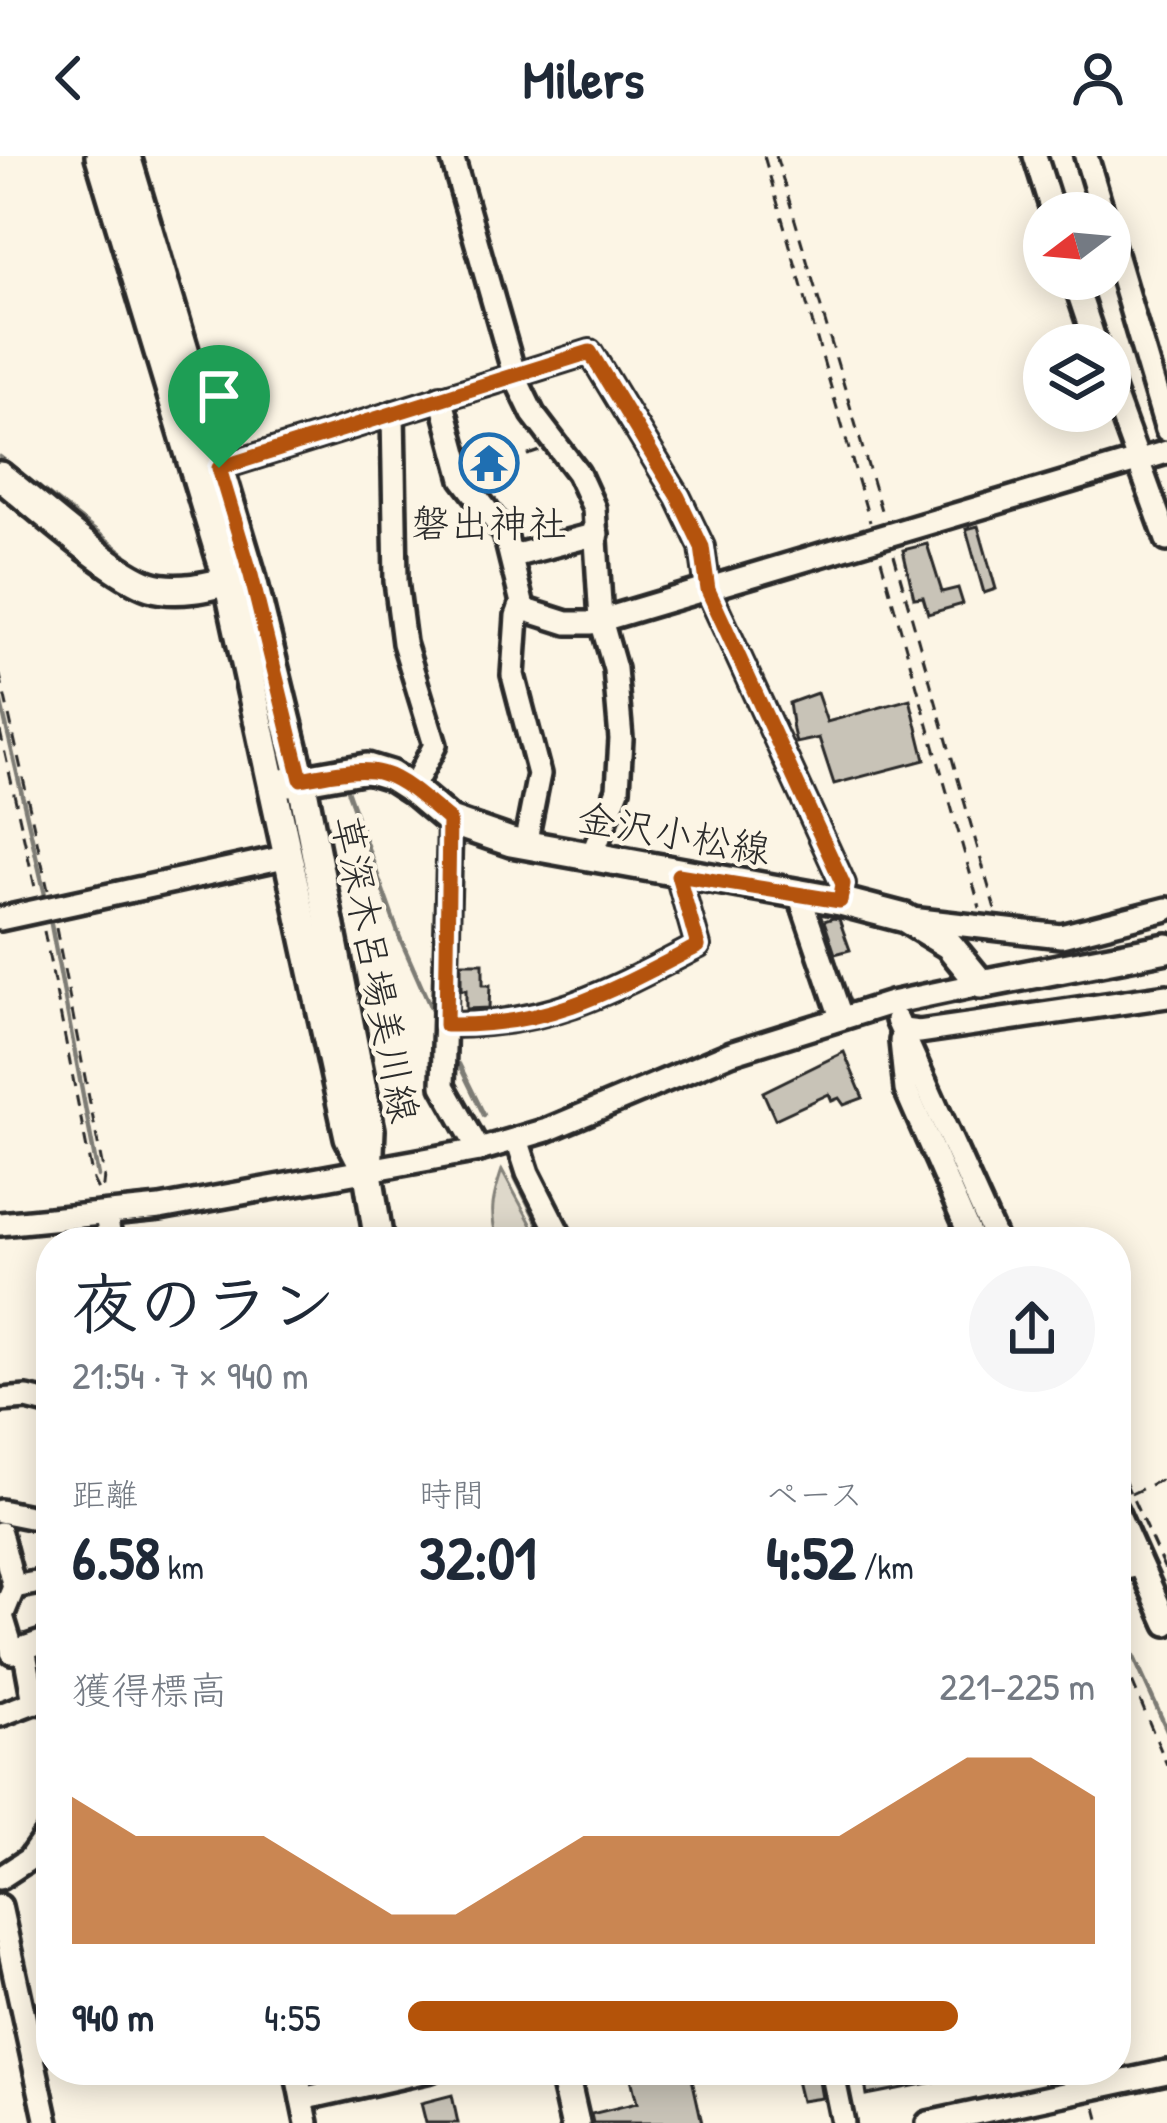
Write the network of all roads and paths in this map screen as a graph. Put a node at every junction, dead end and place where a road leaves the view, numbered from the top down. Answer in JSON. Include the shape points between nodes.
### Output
{"nodes":[{"id":1,"x":100,"y":156,"type":"edge"},
{"id":2,"x":126,"y":156,"type":"edge"},
{"id":3,"x":452,"y":156,"type":"edge"},
{"id":4,"x":1035,"y":156,"type":"edge"},
{"id":5,"x":1086,"y":156,"type":"edge"},
{"id":6,"x":1046,"y":192,"type":"edge"},
{"id":7,"x":1097,"y":192,"type":"edge"},
{"id":8,"x":1129,"y":300,"type":"edge"},
{"id":9,"x":515,"y":377,"type":"junction"},
{"id":10,"x":441,"y":398,"type":"junction"},
{"id":11,"x":393,"y":413,"type":"junction"},
{"id":12,"x":1167,"y":430,"type":"edge"},
{"id":13,"x":1128,"y":432,"type":"edge"},
{"id":14,"x":557,"y":445,"type":"junction"},
{"id":15,"x":1167,"y":452,"type":"edge"},
{"id":16,"x":1138,"y":459,"type":"junction"},
{"id":17,"x":508,"y":462,"type":"dead end"},
{"id":18,"x":208,"y":471,"type":"junction"},
{"id":19,"x":0,"y":476,"type":"edge"},
{"id":20,"x":597,"y":534,"type":"junction"},
{"id":21,"x":1167,"y":540,"type":"edge"},
{"id":22,"x":512,"y":556,"type":"junction"},
{"id":23,"x":240,"y":578,"type":"junction"},
{"id":24,"x":708,"y":590,"type":"junction"},
{"id":25,"x":520,"y":608,"type":"junction"},
{"id":26,"x":601,"y":620,"type":"junction"},
{"id":27,"x":0,"y":675,"type":"edge"},
{"id":28,"x":0,"y":730,"type":"edge"},
{"id":29,"x":287,"y":783,"type":"junction"},
{"id":30,"x":412,"y":789,"type":"junction"},
{"id":31,"x":449,"y":820,"type":"junction"},
{"id":32,"x":525,"y":845,"type":"junction"},
{"id":33,"x":289,"y":856,"type":"junction"},
{"id":34,"x":591,"y":858,"type":"junction"},
{"id":35,"x":678,"y":875,"type":"junction"},
{"id":36,"x":799,"y":894,"type":"junction"},
{"id":37,"x":840,"y":901,"type":"junction"},
{"id":38,"x":46,"y":909,"type":"junction"},
{"id":39,"x":1167,"y":909,"type":"edge"},
{"id":40,"x":0,"y":919,"type":"edge"},
{"id":41,"x":905,"y":919,"type":"junction"},
{"id":42,"x":1167,"y":948,"type":"edge"},
{"id":43,"x":982,"y":984,"type":"junction"},
{"id":44,"x":1167,"y":996,"type":"edge"},
{"id":45,"x":841,"y":1017,"type":"junction"},
{"id":46,"x":897,"y":1019,"type":"junction"},
{"id":47,"x":446,"y":1025,"type":"junction"},
{"id":48,"x":517,"y":1139,"type":"junction"},
{"id":49,"x":478,"y":1150,"type":"junction"},
{"id":50,"x":368,"y":1173,"type":"junction"},
{"id":51,"x":106,"y":1216,"type":"junction"},
{"id":52,"x":0,"y":1224,"type":"edge"},
{"id":53,"x":108,"y":1227,"type":"edge"},
{"id":54,"x":377,"y":1227,"type":"edge"},
{"id":55,"x":555,"y":1227,"type":"edge"},
{"id":56,"x":966,"y":1227,"type":"edge"},
{"id":57,"x":990,"y":1227,"type":"edge"},
{"id":58,"x":0,"y":1400,"type":"edge"},
{"id":59,"x":36,"y":1400,"type":"edge"},
{"id":60,"x":1167,"y":1477,"type":"edge"},
{"id":61,"x":1131,"y":1498,"type":"edge"},
{"id":62,"x":0,"y":1511,"type":"edge"},
{"id":63,"x":1131,"y":1514,"type":"edge"},
{"id":64,"x":36,"y":1517,"type":"edge"},
{"id":65,"x":1131,"y":1530,"type":"edge"},
{"id":66,"x":0,"y":1533,"type":"edge"},
{"id":67,"x":1140,"y":1565,"type":"junction"},
{"id":68,"x":1131,"y":1567,"type":"edge"},
{"id":69,"x":1167,"y":1574,"type":"edge"},
{"id":70,"x":36,"y":1583,"type":"edge"},
{"id":71,"x":14,"y":1587,"type":"junction"},
{"id":72,"x":1167,"y":1624,"type":"edge"},
{"id":73,"x":12,"y":1652,"type":"edge"},
{"id":74,"x":1131,"y":1679,"type":"edge"},
{"id":75,"x":36,"y":1692,"type":"edge"},
{"id":76,"x":36,"y":1704,"type":"edge"},
{"id":77,"x":0,"y":1715,"type":"edge"},
{"id":78,"x":1167,"y":1765,"type":"edge"},
{"id":79,"x":36,"y":1849,"type":"edge"},
{"id":80,"x":0,"y":1878,"type":"edge"},
{"id":81,"x":0,"y":1906,"type":"edge"},
{"id":82,"x":36,"y":2072,"type":"edge"},
{"id":83,"x":1167,"y":2072,"type":"edge"},
{"id":84,"x":1131,"y":2075,"type":"edge"},
{"id":85,"x":39,"y":2085,"type":"edge"},
{"id":86,"x":299,"y":2085,"type":"edge"},
{"id":87,"x":364,"y":2085,"type":"edge"},
{"id":88,"x":566,"y":2085,"type":"edge"},
{"id":89,"x":835,"y":2085,"type":"edge"},
{"id":90,"x":1068,"y":2085,"type":"edge"},
{"id":91,"x":302,"y":2099,"type":"junction"},
{"id":92,"x":47,"y":2123,"type":"edge"},
{"id":93,"x":307,"y":2123,"type":"edge"},
{"id":94,"x":574,"y":2123,"type":"edge"},
{"id":95,"x":843,"y":2123,"type":"edge"},
{"id":96,"x":928,"y":2123,"type":"edge"}],
"edges":[{"from":1,"to":18,"type":"main road"},
{"from":2,"to":18,"type":"main road"},
{"from":3,"to":9,"type":"street"},
{"from":4,"to":6,"type":"street"},
{"from":5,"to":7,"type":"street"},
{"from":8,"to":12,"type":"street"},
{"from":9,"to":10,"type":"street"},
{"from":9,"to":14,"type":"street"},
{"from":9,"to":24,"type":"street","via":[[590,352],[678,497],[702,547]]},
{"from":10,"to":11,"type":"street"},
{"from":10,"to":22,"type":"street","via":[[463,479],[495,517]]},
{"from":11,"to":18,"type":"street"},
{"from":11,"to":30,"type":"street","via":[[396,581],[404,643],[435,745]]},
{"from":13,"to":16,"type":"street"},
{"from":14,"to":17,"type":"path"},
{"from":14,"to":20,"type":"street","via":[[578,472]]},
{"from":15,"to":16,"type":"street"},
{"from":16,"to":21,"type":"street"},
{"from":16,"to":24,"type":"street"},
{"from":18,"to":23,"type":"main road"},
{"from":19,"to":23,"type":"main road","via":[[150,586],[179,590]]},
{"from":20,"to":22,"type":"street"},
{"from":20,"to":26,"type":"street"},
{"from":22,"to":25,"type":"street"},
{"from":23,"to":29,"type":"main road"},
{"from":24,"to":26,"type":"street"},
{"from":24,"to":37,"type":"street","via":[[843,884]]},
{"from":25,"to":26,"type":"street","via":[[567,623]]},
{"from":25,"to":32,"type":"street","via":[[513,675],[539,775]]},
{"from":26,"to":34,"type":"street","via":[[621,739],[618,789]]},
{"from":27,"to":38,"type":"path"},
{"from":28,"to":38,"type":"path"},
{"from":29,"to":30,"type":"main road","name":"金沢小松線","via":[[367,768]]},
{"from":29,"to":33,"type":"main road","name":"草深木呂場美川線"},
{"from":29,"to":50,"type":"main road","name":"草深木呂場美川線","via":[[370,1130]]},
{"from":30,"to":31,"type":"main road","name":"金沢小松線"},
{"from":31,"to":32,"type":"main road","name":"金沢小松線"},
{"from":31,"to":47,"type":"street"},
{"from":32,"to":34,"type":"main road","name":"金沢小松線"},
{"from":33,"to":38,"type":"street"},
{"from":33,"to":50,"type":"main road","name":"草深木呂場美川線","via":[[350,1136]]},
{"from":34,"to":35,"type":"main road","name":"金沢小松線"},
{"from":35,"to":36,"type":"main road","name":"金沢小松線"},
{"from":35,"to":47,"type":"street","via":[[698,946],[556,1013],[496,1026]]},
{"from":36,"to":37,"type":"main road","name":"金沢小松線"},
{"from":36,"to":45,"type":"street"},
{"from":37,"to":41,"type":"main road","name":"金沢小松線"},
{"from":38,"to":38,"type":"path","via":[[104,1174],[102,1198],[93,1180]]},
{"from":38,"to":40,"type":"street"},
{"from":39,"to":41,"type":"street","via":[[1061,936]]},
{"from":41,"to":43,"type":"main road","name":"金沢小松線","via":[[949,945]]},
{"from":42,"to":43,"type":"main road"},
{"from":43,"to":46,"type":"street"},
{"from":44,"to":46,"type":"street","via":[[919,1032]]},
{"from":45,"to":46,"type":"street"},
{"from":45,"to":48,"type":"street"},
{"from":46,"to":56,"type":"street","via":[[906,1090]]},
{"from":46,"to":57,"type":"street"},
{"from":47,"to":49,"type":"street","via":[[443,1086]]},
{"from":48,"to":49,"type":"street"},
{"from":48,"to":55,"type":"street"},
{"from":49,"to":50,"type":"street"},
{"from":50,"to":51,"type":"street"},
{"from":50,"to":54,"type":"main road","name":"草深木呂場美川線"},
{"from":51,"to":52,"type":"street"},
{"from":51,"to":53,"type":"street"},
{"from":58,"to":59,"type":"street"},
{"from":60,"to":61,"type":"path"},
{"from":62,"to":64,"type":"street"},
{"from":63,"to":69,"type":"path"},
{"from":65,"to":67,"type":"street"},
{"from":66,"to":71,"type":"street"},
{"from":67,"to":68,"type":"street"},
{"from":67,"to":72,"type":"street"},
{"from":70,"to":71,"type":"street"},
{"from":71,"to":73,"type":"street","via":[[2,1616]]},
{"from":73,"to":75,"type":"street"},
{"from":74,"to":78,"type":"path"},
{"from":76,"to":77,"type":"street"},
{"from":79,"to":80,"type":"street"},
{"from":81,"to":82,"type":"street"},
{"from":83,"to":84,"type":"street"},
{"from":85,"to":92,"type":"street"},
{"from":86,"to":91,"type":"street"},
{"from":87,"to":91,"type":"street"},
{"from":88,"to":94,"type":"main road"},
{"from":89,"to":95,"type":"street"},
{"from":90,"to":96,"type":"street"},
{"from":91,"to":93,"type":"street"}]}
